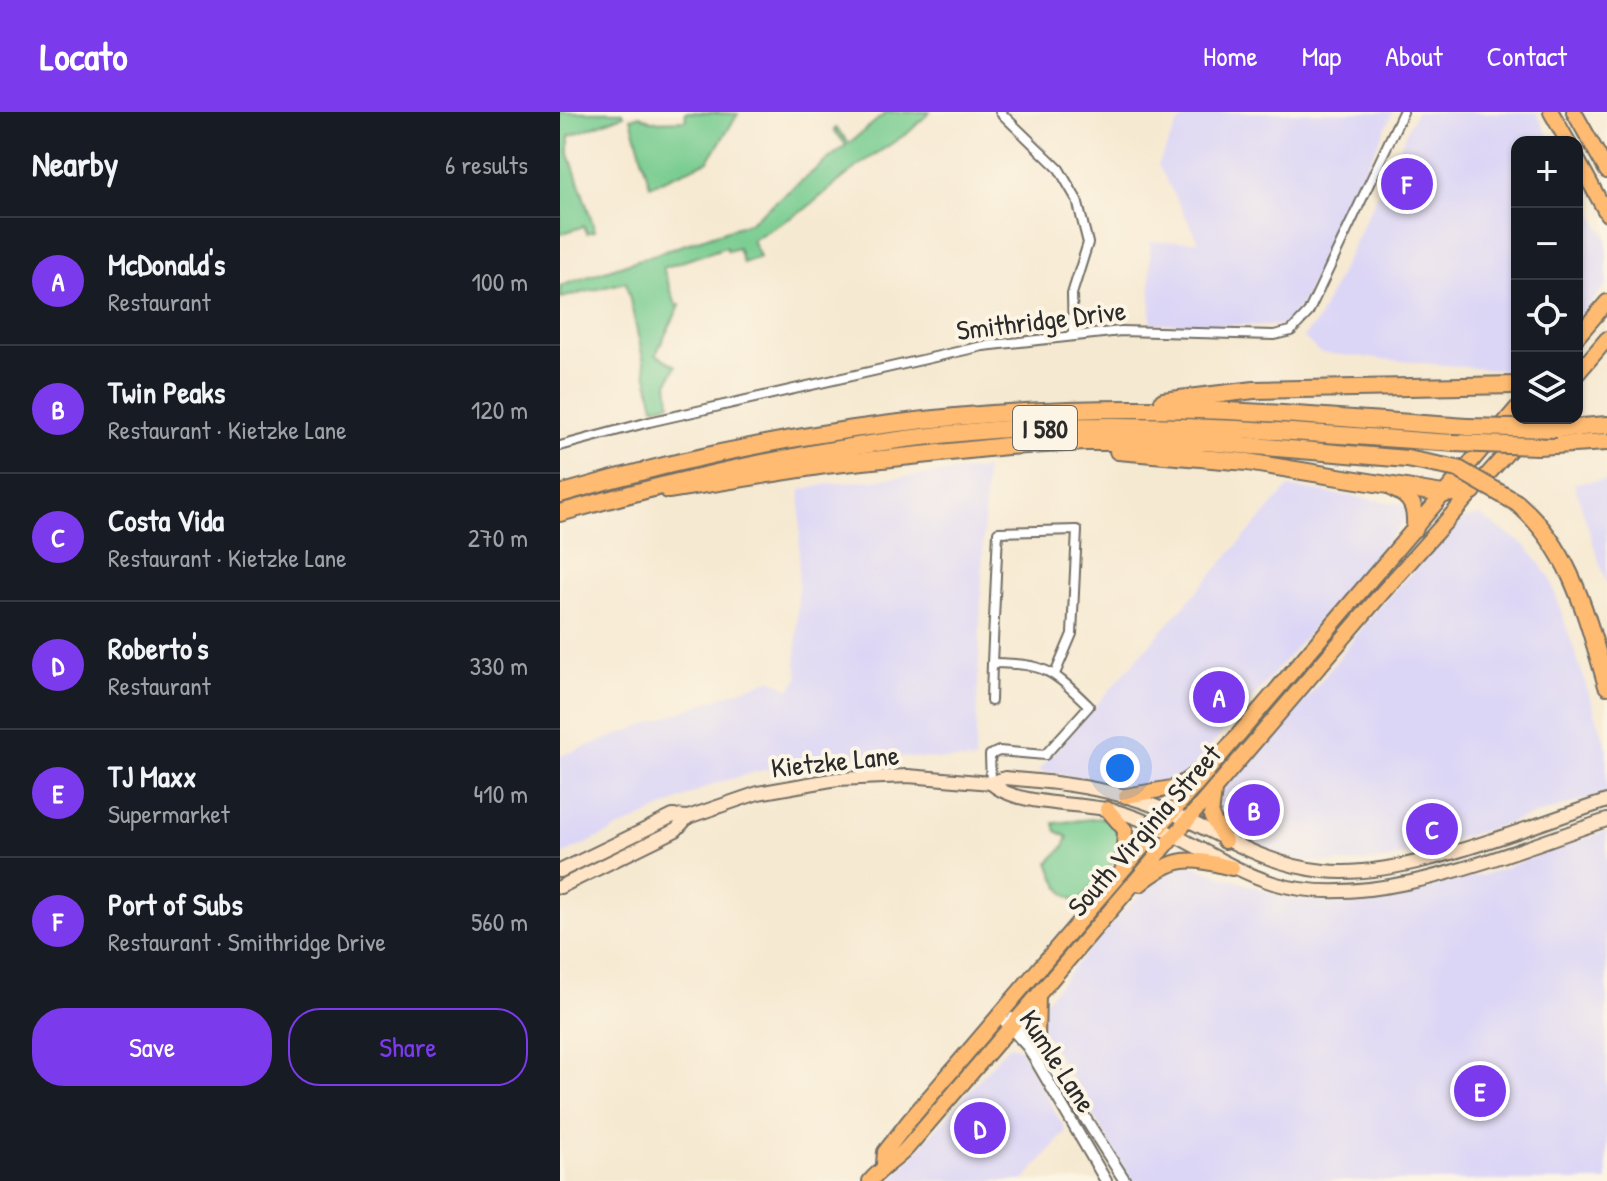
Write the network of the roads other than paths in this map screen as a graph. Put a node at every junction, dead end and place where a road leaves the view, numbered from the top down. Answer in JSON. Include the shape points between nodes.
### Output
{"nodes":[{"id":1,"x":1000,"y":112,"type":"edge"},
{"id":2,"x":1403,"y":112,"type":"edge"},
{"id":3,"x":1551,"y":112,"type":"edge"},
{"id":4,"x":1574,"y":112,"type":"edge"},
{"id":5,"x":1565,"y":136,"type":"edge"},
{"id":6,"x":1583,"y":170,"type":"edge"},
{"id":7,"x":1607,"y":171,"type":"edge"},
{"id":8,"x":1607,"y":214,"type":"edge"},
{"id":9,"x":1607,"y":302,"type":"edge"},
{"id":10,"x":1583,"y":330,"type":"edge"},
{"id":11,"x":1073,"y":334,"type":"junction"},
{"id":12,"x":1607,"y":339,"type":"edge"},
{"id":13,"x":1607,"y":346,"type":"edge"},
{"id":14,"x":1583,"y":367,"type":"edge"},
{"id":15,"x":1583,"y":368,"type":"edge"},
{"id":16,"x":1511,"y":385,"type":"edge"},
{"id":17,"x":1096,"y":409,"type":"junction"},
{"id":18,"x":1511,"y":415,"type":"edge"},
{"id":19,"x":1533,"y":424,"type":"edge"},
{"id":20,"x":1607,"y":425,"type":"edge"},
{"id":21,"x":1607,"y":442,"type":"edge"},
{"id":22,"x":560,"y":446,"type":"edge"},
{"id":23,"x":940,"y":452,"type":"junction"},
{"id":24,"x":1374,"y":482,"type":"junction"},
{"id":25,"x":1478,"y":486,"type":"junction"},
{"id":26,"x":642,"y":490,"type":"junction"},
{"id":27,"x":560,"y":494,"type":"edge"},
{"id":28,"x":1443,"y":494,"type":"junction"},
{"id":29,"x":560,"y":513,"type":"edge"},
{"id":30,"x":1415,"y":528,"type":"junction"},
{"id":31,"x":1333,"y":624,"type":"junction"},
{"id":32,"x":1346,"y":635,"type":"junction"},
{"id":33,"x":992,"y":663,"type":"junction"},
{"id":34,"x":1055,"y":674,"type":"junction"},
{"id":35,"x":1607,"y":686,"type":"edge"},
{"id":36,"x":991,"y":701,"type":"dead end"},
{"id":37,"x":1227,"y":749,"type":"junction"},
{"id":38,"x":991,"y":783,"type":"junction"},
{"id":39,"x":1215,"y":787,"type":"junction"},
{"id":40,"x":1126,"y":796,"type":"junction"},
{"id":41,"x":1607,"y":801,"type":"edge"},
{"id":42,"x":1107,"y":809,"type":"junction"},
{"id":43,"x":688,"y":817,"type":"junction"},
{"id":44,"x":1179,"y":817,"type":"junction"},
{"id":45,"x":1607,"y":820,"type":"edge"},
{"id":46,"x":1167,"y":830,"type":"junction"},
{"id":47,"x":1225,"y":841,"type":"junction"},
{"id":48,"x":1232,"y":868,"type":"junction"},
{"id":49,"x":564,"y":869,"type":"edge"},
{"id":50,"x":1123,"y":871,"type":"junction"},
{"id":51,"x":560,"y":887,"type":"edge"},
{"id":52,"x":1112,"y":907,"type":"junction"},
{"id":53,"x":1038,"y":993,"type":"junction"},
{"id":54,"x":999,"y":1015,"type":"junction"},
{"id":55,"x":1012,"y":1024,"type":"junction"},
{"id":56,"x":1037,"y":1042,"type":"junction"},
{"id":57,"x":884,"y":1164,"type":"junction"},
{"id":58,"x":1119,"y":1178,"type":"edge"},
{"id":59,"x":870,"y":1181,"type":"edge"},
{"id":60,"x":1106,"y":1181,"type":"edge"}],
"edges":[{"from":1,"to":11,"type":"street","via":[[1059,169],[1077,200],[1088,243],[1072,294]]},
{"from":2,"to":11,"type":"street","name":"Smithridge Drive","via":[[1308,313],[1291,331]]},
{"from":3,"to":5,"type":"main road"},
{"from":4,"to":7,"type":"main road"},
{"from":6,"to":8,"type":"main road"},
{"from":9,"to":10,"type":"main road"},
{"from":11,"to":22,"type":"street","name":"Smithridge Drive","via":[[939,355]]},
{"from":12,"to":14,"type":"main road"},
{"from":13,"to":15,"type":"main road"},
{"from":16,"to":17,"type":"highway","via":[[1254,390]]},
{"from":17,"to":20,"type":"highway","number":"I 580","bridge":true,"via":[[1224,411],[1467,427]]},
{"from":17,"to":27,"type":"highway","number":"I 580","via":[[980,415],[824,434],[681,462]]},
{"from":18,"to":28,"type":"main road","name":"South Virginia Street"},
{"from":19,"to":25,"type":"main road","name":"South Virginia Street"},
{"from":21,"to":26,"type":"highway","number":"I 580","bridge":true,"via":[[1453,443],[1185,426],[1023,428],[803,454]]},
{"from":23,"to":24,"type":"highway","via":[[1169,454]]},
{"from":23,"to":25,"type":"highway","bridge":true,"via":[[1157,441],[1294,447],[1458,469]]},
{"from":23,"to":26,"type":"highway","via":[[686,489]]},
{"from":24,"to":28,"type":"highway"},
{"from":24,"to":30,"type":"highway","via":[[1410,499]]},
{"from":25,"to":28,"type":"highway"},
{"from":25,"to":32,"type":"main road","name":"South Virginia Street"},
{"from":25,"to":35,"type":"highway","bridge":true,"via":[[1517,503],[1568,565]]},
{"from":26,"to":29,"type":"highway","number":"I 580"},
{"from":28,"to":30,"type":"main road","name":"South Virginia Street"},
{"from":30,"to":31,"type":"main road","name":"South Virginia Street"},
{"from":31,"to":32,"type":"main road"},
{"from":31,"to":37,"type":"main road","name":"South Virginia Street"},
{"from":32,"to":39,"type":"main road","name":"South Virginia Street"},
{"from":33,"to":34,"type":"street","via":[[1032,664]]},
{"from":33,"to":34,"type":"street","via":[[998,532],[1077,530],[1072,634]]},
{"from":33,"to":36,"type":"street"},
{"from":34,"to":38,"type":"street","via":[[1089,706],[1045,755],[990,755]]},
{"from":37,"to":40,"type":"main road","via":[[1177,787]]},
{"from":37,"to":44,"type":"main road","name":"South Virginia Street"},
{"from":38,"to":40,"type":"main road","name":"Kietzke Lane","via":[[1011,778]]},
{"from":38,"to":42,"type":"main road","name":"Kietzke Lane","via":[[1010,795]]},
{"from":38,"to":43,"type":"main road","name":"Kietzke Lane","via":[[908,776],[837,779],[758,793]]},
{"from":39,"to":44,"type":"main road","name":"South Virginia Street"},
{"from":39,"to":47,"type":"main road","via":[[1211,816]]},
{"from":40,"to":44,"type":"main road","name":"Kietzke Lane"},
{"from":41,"to":47,"type":"main road","name":"Kietzke Lane","via":[[1416,862],[1375,870],[1295,867]]},
{"from":42,"to":46,"type":"main road","name":"Kietzke Lane"},
{"from":42,"to":50,"type":"main road","via":[[1125,830]]},
{"from":43,"to":49,"type":"main road","name":"Kietzke Lane","via":[[667,818]]},
{"from":43,"to":51,"type":"main road","name":"Kietzke Lane","via":[[676,830]]},
{"from":44,"to":46,"type":"main road","name":"South Virginia Street"},
{"from":44,"to":47,"type":"main road","name":"Kietzke Lane"},
{"from":45,"to":48,"type":"main road","name":"Kietzke Lane","via":[[1390,887],[1316,891]]},
{"from":46,"to":48,"type":"main road","name":"Kietzke Lane"},
{"from":46,"to":50,"type":"main road","name":"South Virginia Street"},
{"from":46,"to":52,"type":"main road","name":"South Virginia Street"},
{"from":48,"to":52,"type":"main road","via":[[1198,859],[1173,862]]},
{"from":50,"to":54,"type":"main road","name":"South Virginia Street"},
{"from":52,"to":53,"type":"main road","name":"South Virginia Street"},
{"from":53,"to":55,"type":"main road","name":"South Virginia Street"},
{"from":53,"to":56,"type":"main road"},
{"from":54,"to":55,"type":"street","name":"Kumle Lane"},
{"from":54,"to":57,"type":"main road","name":"South Virginia Street","via":[[901,1130],[885,1152]]},
{"from":55,"to":56,"type":"street","name":"Kumle Lane"},
{"from":55,"to":57,"type":"main road","name":"South Virginia Street","via":[[907,1148]]},
{"from":55,"to":60,"type":"street","name":"Kumle Lane"},
{"from":56,"to":58,"type":"street","name":"Kumle Lane"},
{"from":57,"to":59,"type":"main road","name":"South Virginia Street"}]}
